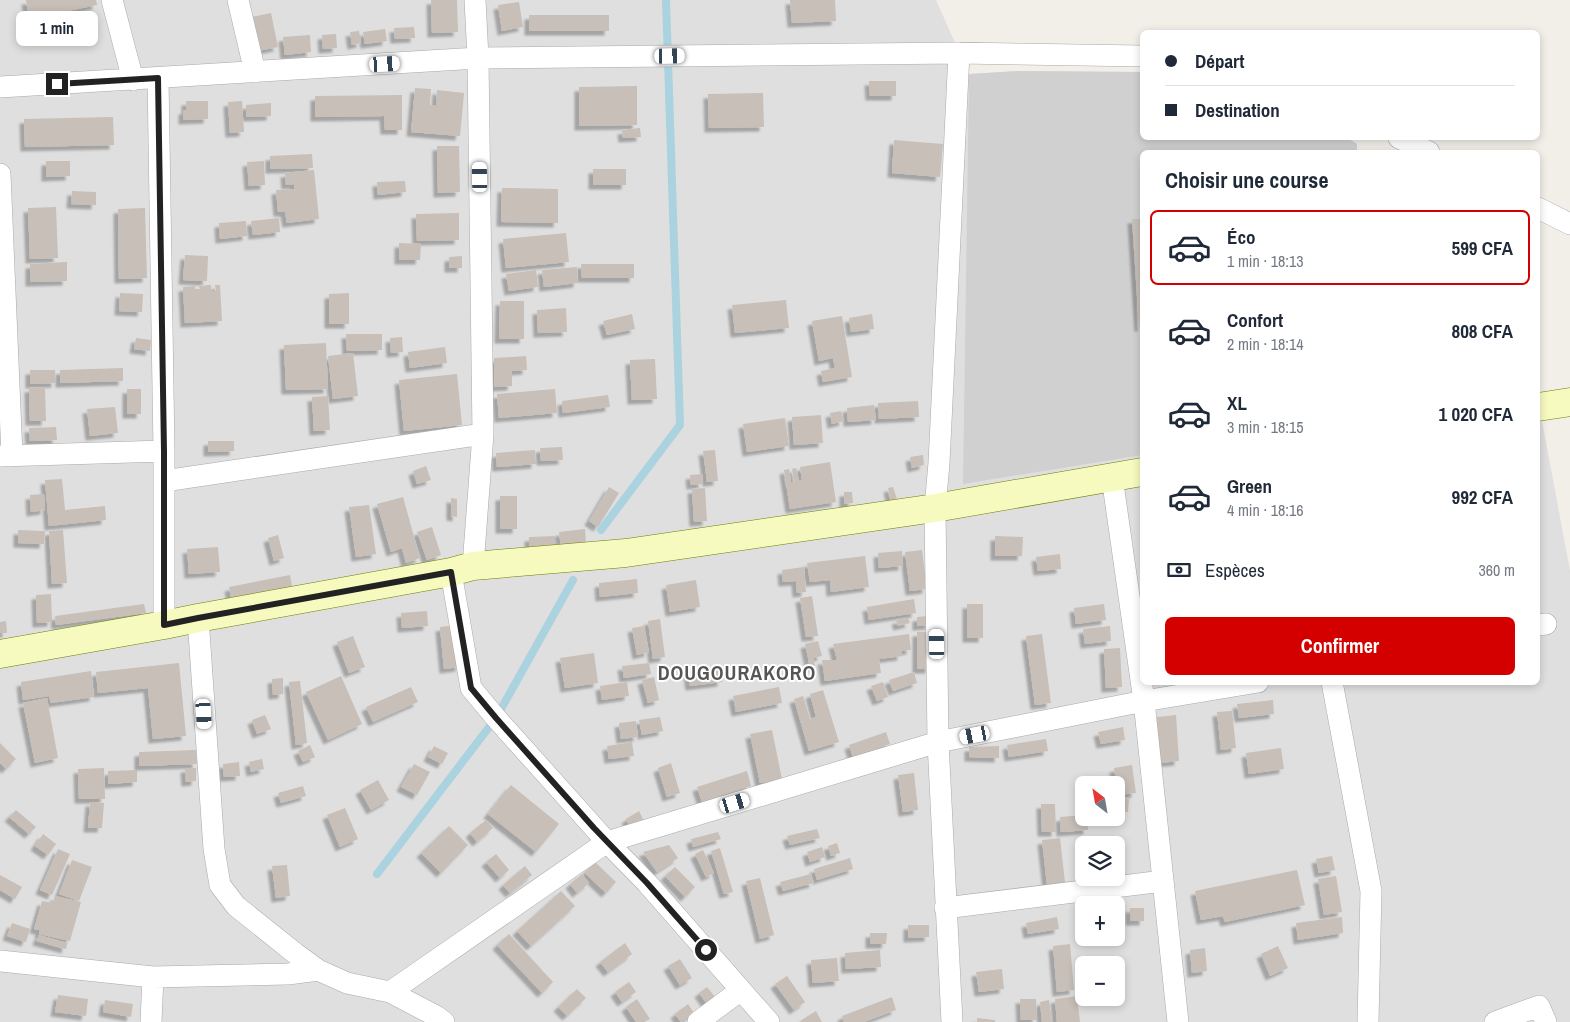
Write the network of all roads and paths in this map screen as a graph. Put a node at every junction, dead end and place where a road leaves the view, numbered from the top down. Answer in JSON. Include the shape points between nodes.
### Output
{"nodes":[{"id":1,"x":112,"y":0,"type":"edge"},
{"id":2,"x":238,"y":0,"type":"edge"},
{"id":3,"x":475,"y":0,"type":"edge"},
{"id":4,"x":959,"y":53,"type":"junction"},
{"id":5,"x":1140,"y":56,"type":"edge"},
{"id":6,"x":478,"y":58,"type":"junction"},
{"id":7,"x":255,"y":72,"type":"junction"},
{"id":8,"x":158,"y":78,"type":"junction"},
{"id":9,"x":134,"y":80,"type":"junction"},
{"id":10,"x":0,"y":87,"type":"edge"},
{"id":11,"x":1403,"y":140,"type":"edge"},
{"id":12,"x":1425,"y":150,"type":"edge"},
{"id":13,"x":0,"y":174,"type":"edge"},
{"id":14,"x":1540,"y":209,"type":"edge"},
{"id":15,"x":1570,"y":224,"type":"edge"},
{"id":16,"x":1570,"y":402,"type":"edge"},
{"id":17,"x":1540,"y":407,"type":"edge"},
{"id":18,"x":483,"y":434,"type":"junction"},
{"id":19,"x":164,"y":451,"type":"junction"},
{"id":20,"x":6,"y":456,"type":"edge"},
{"id":21,"x":1140,"y":472,"type":"edge"},
{"id":22,"x":1112,"y":477,"type":"junction"},
{"id":23,"x":164,"y":481,"type":"junction"},
{"id":24,"x":935,"y":508,"type":"junction"},
{"id":25,"x":462,"y":569,"type":"junction"},
{"id":26,"x":198,"y":618,"type":"junction"},
{"id":27,"x":164,"y":625,"type":"junction"},
{"id":28,"x":0,"y":654,"type":"edge"},
{"id":29,"x":1140,"y":674,"type":"edge"},
{"id":30,"x":1142,"y":685,"type":"edge"},
{"id":31,"x":1241,"y":685,"type":"edge"},
{"id":32,"x":1333,"y":685,"type":"edge"},
{"id":33,"x":1144,"y":702,"type":"junction"},
{"id":34,"x":938,"y":742,"type":"junction"},
{"id":35,"x":607,"y":842,"type":"junction"},
{"id":36,"x":1163,"y":881,"type":"junction"},
{"id":37,"x":945,"y":908,"type":"junction"},
{"id":38,"x":0,"y":961,"type":"edge"},
{"id":39,"x":318,"y":970,"type":"junction"},
{"id":40,"x":153,"y":976,"type":"junction"},
{"id":41,"x":741,"y":990,"type":"junction"},
{"id":42,"x":390,"y":992,"type":"junction"},
{"id":43,"x":151,"y":1022,"type":"edge"},
{"id":44,"x":444,"y":1022,"type":"edge"},
{"id":45,"x":698,"y":1022,"type":"edge"},
{"id":46,"x":769,"y":1022,"type":"edge"},
{"id":47,"x":952,"y":1022,"type":"edge"},
{"id":48,"x":1178,"y":1022,"type":"edge"},
{"id":49,"x":1368,"y":1022,"type":"edge"},
{"id":50,"x":1495,"y":1022,"type":"edge"},
{"id":51,"x":1546,"y":1022,"type":"edge"}],
"edges":[{"from":1,"to":9,"type":"street"},
{"from":2,"to":7,"type":"street"},
{"from":3,"to":6,"type":"street"},
{"from":4,"to":5,"type":"street"},
{"from":4,"to":6,"type":"street"},
{"from":4,"to":24,"type":"street","via":[[940,463]]},
{"from":6,"to":7,"type":"street"},
{"from":6,"to":18,"type":"street"},
{"from":7,"to":8,"type":"street"},
{"from":8,"to":9,"type":"street"},
{"from":8,"to":19,"type":"street"},
{"from":9,"to":10,"type":"street"},
{"from":11,"to":12,"type":"street"},
{"from":13,"to":20,"type":"street"},
{"from":14,"to":15,"type":"street"},
{"from":16,"to":17,"type":"main road"},
{"from":18,"to":23,"type":"street"},
{"from":18,"to":25,"type":"street"},
{"from":19,"to":20,"type":"street"},
{"from":19,"to":23,"type":"street"},
{"from":21,"to":22,"type":"main road"},
{"from":22,"to":24,"type":"main road"},
{"from":22,"to":29,"type":"street"},
{"from":23,"to":27,"type":"street"},
{"from":24,"to":25,"type":"main road","via":[[626,553]]},
{"from":24,"to":34,"type":"street"},
{"from":25,"to":26,"type":"main road"},
{"from":25,"to":35,"type":"street","via":[[471,688]]},
{"from":26,"to":27,"type":"main road"},
{"from":26,"to":39,"type":"street","via":[[214,849],[220,886],[236,906]]},
{"from":27,"to":28,"type":"main road"},
{"from":30,"to":33,"type":"street"},
{"from":31,"to":33,"type":"street"},
{"from":32,"to":49,"type":"street","via":[[1371,891]]},
{"from":33,"to":34,"type":"street"},
{"from":33,"to":36,"type":"street"},
{"from":34,"to":35,"type":"street"},
{"from":34,"to":37,"type":"street"},
{"from":35,"to":41,"type":"street"},
{"from":35,"to":42,"type":"street"},
{"from":36,"to":37,"type":"street"},
{"from":36,"to":48,"type":"street"},
{"from":37,"to":47,"type":"street"},
{"from":38,"to":40,"type":"street"},
{"from":39,"to":40,"type":"street","via":[[288,974]]},
{"from":39,"to":42,"type":"street","via":[[347,983]]},
{"from":40,"to":43,"type":"street"},
{"from":41,"to":45,"type":"street"},
{"from":41,"to":46,"type":"street"},
{"from":42,"to":44,"type":"street"},
{"from":50,"to":51,"type":"street","via":[[1538,1006]]}]}
